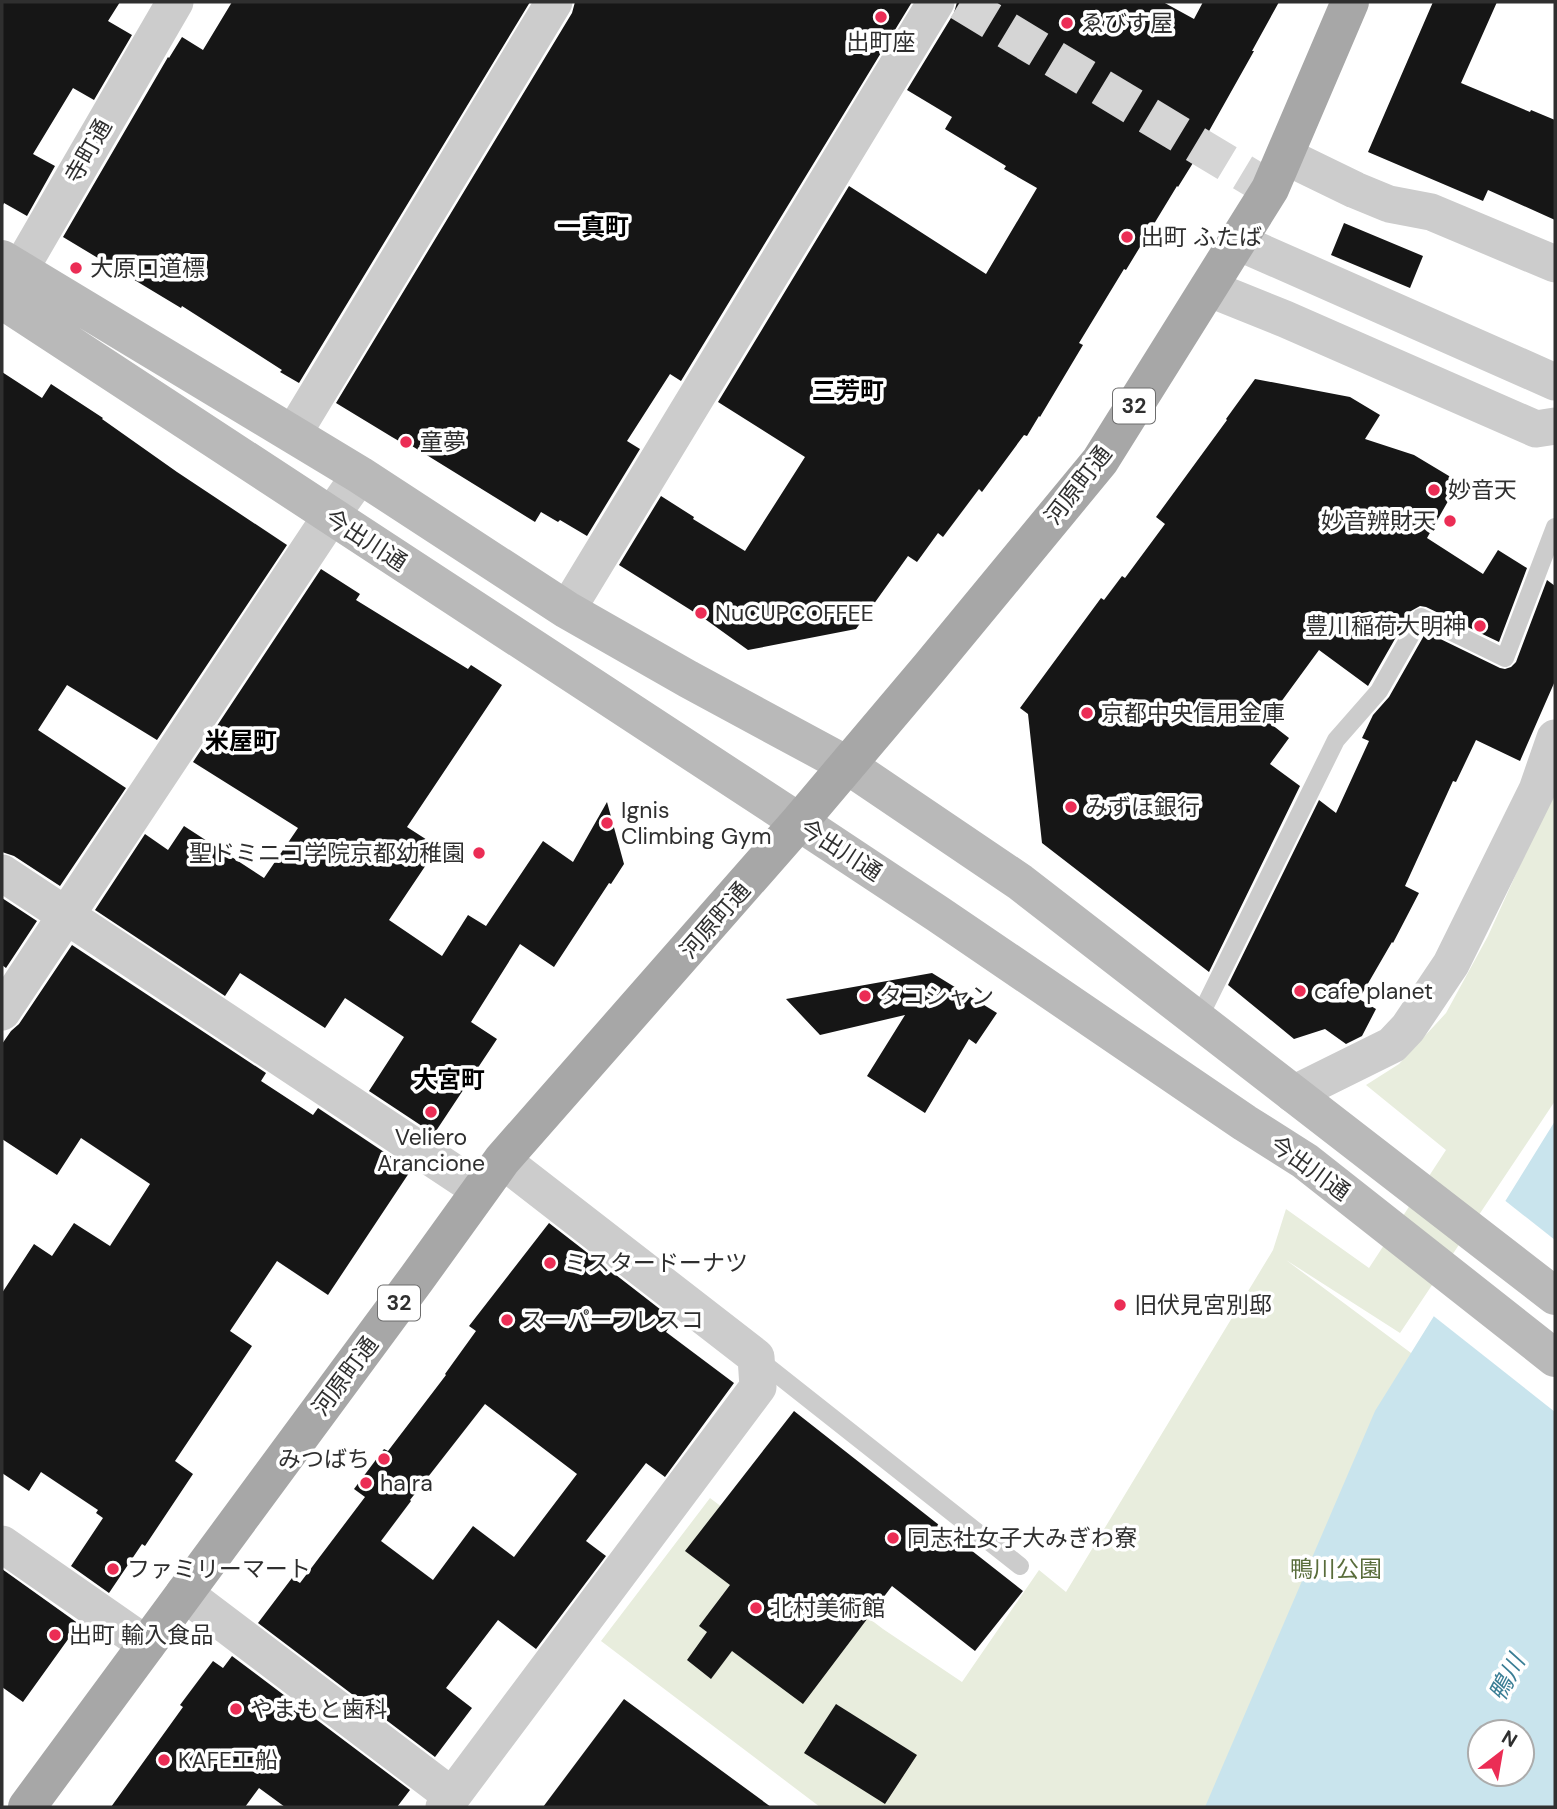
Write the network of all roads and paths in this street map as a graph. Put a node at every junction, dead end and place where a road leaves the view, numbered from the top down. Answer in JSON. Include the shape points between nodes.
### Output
{"nodes":[{"id":1,"x":175,"y":2,"type":"edge"},
{"id":2,"x":554,"y":2,"type":"edge"},
{"id":3,"x":936,"y":2,"type":"edge"},
{"id":4,"x":1350,"y":2,"type":"edge"},
{"id":5,"x":1285,"y":156,"type":"junction"},
{"id":6,"x":1238,"y":242,"type":"junction"},
{"id":7,"x":1555,"y":264,"type":"edge"},
{"id":8,"x":5,"y":286,"type":"edge"},
{"id":9,"x":1208,"y":288,"type":"junction"},
{"id":10,"x":1555,"y":382,"type":"edge"},
{"id":11,"x":1555,"y":426,"type":"edge"},
{"id":12,"x":293,"y":434,"type":"junction"},
{"id":13,"x":360,"y":475,"type":"junction"},
{"id":14,"x":331,"y":516,"type":"junction"},
{"id":15,"x":1555,"y":527,"type":"edge"},
{"id":16,"x":567,"y":610,"type":"junction"},
{"id":17,"x":1555,"y":738,"type":"edge"},
{"id":18,"x":847,"y":765,"type":"junction"},
{"id":19,"x":799,"y":822,"type":"junction"},
{"id":20,"x":2,"y":873,"type":"edge"},
{"id":21,"x":66,"y":915,"type":"junction"},
{"id":22,"x":2,"y":1012,"type":"edge"},
{"id":23,"x":1198,"y":1020,"type":"junction"},
{"id":24,"x":1293,"y":1094,"type":"junction"},
{"id":25,"x":502,"y":1160,"type":"junction"},
{"id":26,"x":480,"y":1190,"type":"junction"},
{"id":27,"x":1555,"y":1296,"type":"edge"},
{"id":28,"x":1555,"y":1358,"type":"edge"},
{"id":29,"x":757,"y":1372,"type":"junction"},
{"id":30,"x":2,"y":1545,"type":"edge"},
{"id":31,"x":1020,"y":1566,"type":"dead end"},
{"id":32,"x":184,"y":1593,"type":"junction"},
{"id":33,"x":147,"y":1645,"type":"junction"},
{"id":34,"x":448,"y":1802,"type":"edge"},
{"id":35,"x":27,"y":1807,"type":"edge"}],
"edges":[{"from":1,"to":8,"type":"street","name":"寺町通"},
{"from":2,"to":12,"type":"street"},
{"from":3,"to":16,"type":"street"},
{"from":4,"to":5,"type":"main road","name":"河原町通","number":"32"},
{"from":5,"to":6,"type":"main road","name":"河原町通","number":"32"},
{"from":5,"to":7,"type":"street","via":[[1389,204],[1431,212]]},
{"from":6,"to":9,"type":"main road","name":"河原町通","number":"32"},
{"from":6,"to":10,"type":"street"},
{"from":8,"to":12,"type":"main road","name":"今出川通"},
{"from":8,"to":14,"type":"main road","name":"今出川通"},
{"from":9,"to":11,"type":"street","via":[[1536,429]]},
{"from":9,"to":18,"type":"main road","name":"河原町通","number":"32","via":[[1100,461]]},
{"from":12,"to":13,"type":"main road","name":"今出川通"},
{"from":13,"to":14,"type":"street"},
{"from":13,"to":16,"type":"main road","name":"今出川通"},
{"from":14,"to":19,"type":"main road","name":"今出川通"},
{"from":14,"to":21,"type":"street"},
{"from":15,"to":23,"type":"lane","via":[[1505,658],[1421,617],[1379,691],[1336,740]]},
{"from":16,"to":18,"type":"main road","name":"今出川通"},
{"from":17,"to":24,"type":"street","via":[[1537,790],[1451,964],[1408,1028],[1392,1045]]},
{"from":18,"to":19,"type":"main road","name":"河原町通","number":"32"},
{"from":18,"to":23,"type":"main road","name":"今出川通","via":[[1020,882]]},
{"from":19,"to":25,"type":"main road","name":"河原町通","number":"32"},
{"from":19,"to":28,"type":"main road","name":"今出川通","via":[[1305,1161]]},
{"from":20,"to":21,"type":"street"},
{"from":21,"to":22,"type":"street"},
{"from":21,"to":26,"type":"street"},
{"from":23,"to":24,"type":"main road","name":"今出川通"},
{"from":24,"to":27,"type":"main road","name":"今出川通"},
{"from":25,"to":26,"type":"main road","name":"河原町通","number":"32"},
{"from":25,"to":29,"type":"street"},
{"from":26,"to":32,"type":"main road","name":"河原町通","number":"32"},
{"from":29,"to":31,"type":"lane"},
{"from":29,"to":34,"type":"street"},
{"from":30,"to":33,"type":"street"},
{"from":32,"to":33,"type":"main road","name":"河原町通","number":"32"},
{"from":32,"to":34,"type":"street"},
{"from":33,"to":35,"type":"main road","name":"河原町通","number":"32"}]}
